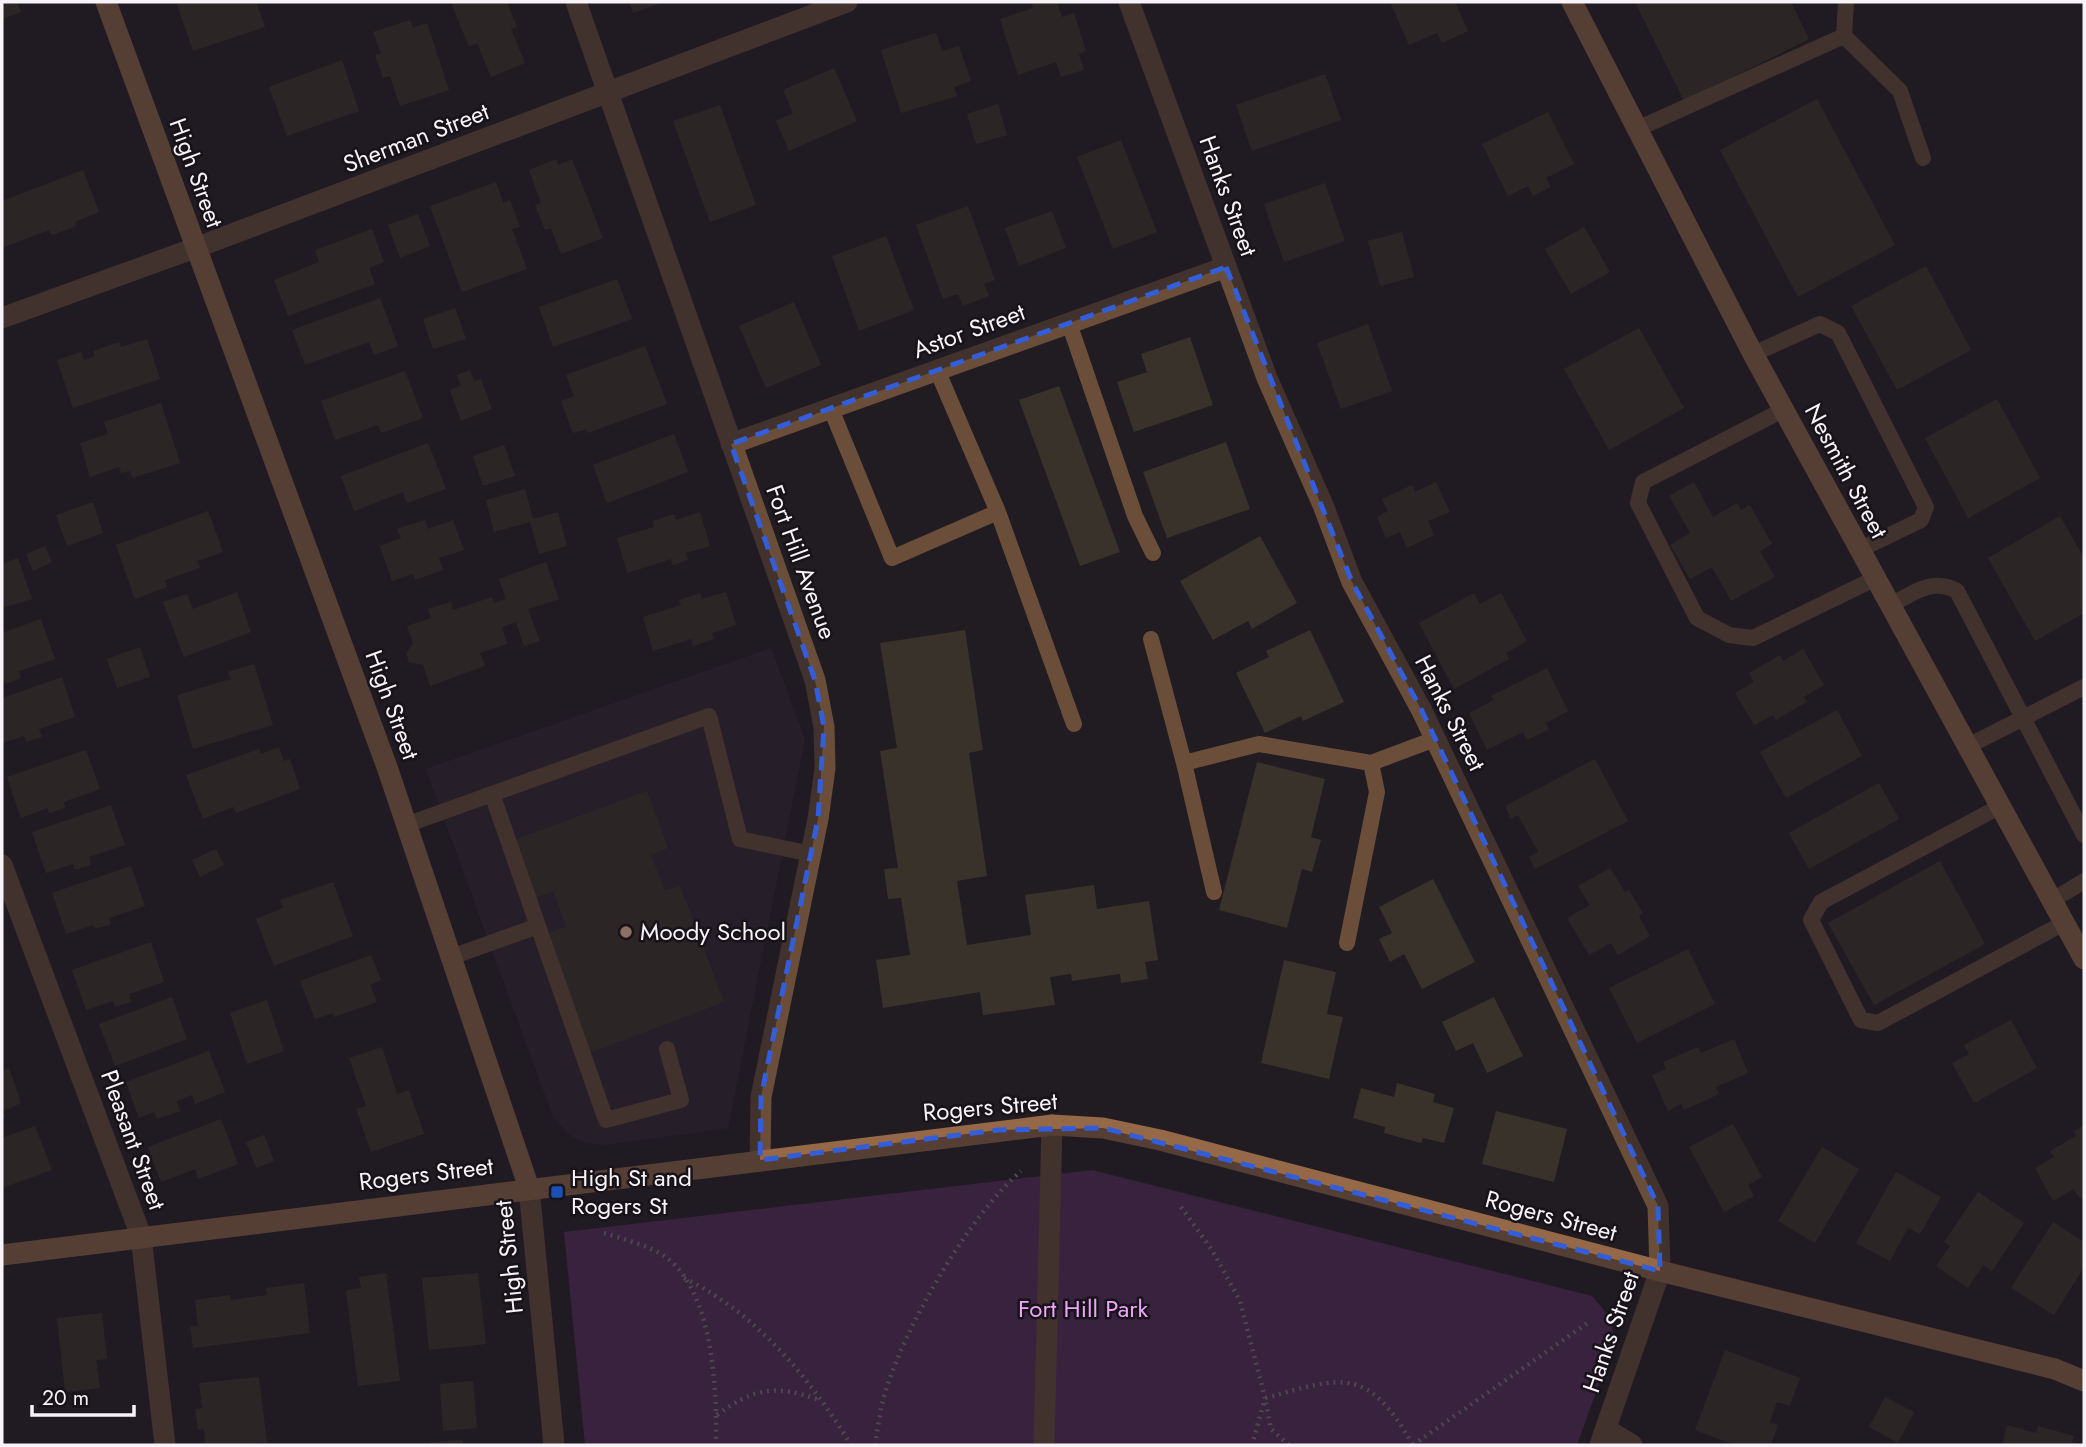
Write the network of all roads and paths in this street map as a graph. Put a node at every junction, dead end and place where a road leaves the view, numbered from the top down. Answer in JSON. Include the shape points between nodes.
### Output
{"nodes":[{"id":1,"x":106,"y":2,"type":"edge"},
{"id":2,"x":576,"y":2,"type":"edge"},
{"id":3,"x":847,"y":2,"type":"edge"},
{"id":4,"x":1129,"y":2,"type":"edge"},
{"id":5,"x":1572,"y":2,"type":"edge"},
{"id":6,"x":1846,"y":2,"type":"edge"},
{"id":7,"x":1844,"y":36,"type":"junction"},
{"id":8,"x":609,"y":93,"type":"junction"},
{"id":9,"x":1637,"y":129,"type":"junction"},
{"id":10,"x":1923,"y":158,"type":"dead end"},
{"id":11,"x":195,"y":248,"type":"junction"},
{"id":12,"x":1226,"y":267,"type":"junction"},
{"id":13,"x":2,"y":318,"type":"edge"},
{"id":14,"x":1069,"y":323,"type":"junction"},
{"id":15,"x":1753,"y":354,"type":"junction"},
{"id":16,"x":937,"y":370,"type":"junction"},
{"id":17,"x":831,"y":409,"type":"junction"},
{"id":18,"x":1783,"y":410,"type":"junction"},
{"id":19,"x":731,"y":444,"type":"junction"},
{"id":20,"x":998,"y":512,"type":"junction"},
{"id":21,"x":1859,"y":550,"type":"junction"},
{"id":22,"x":1153,"y":553,"type":"dead end"},
{"id":23,"x":1874,"y":579,"type":"junction"},
{"id":24,"x":1889,"y":606,"type":"junction"},
{"id":25,"x":1151,"y":639,"type":"dead end"},
{"id":26,"x":2084,"y":687,"type":"edge"},
{"id":27,"x":2022,"y":718,"type":"junction"},
{"id":28,"x":1074,"y":724,"type":"dead end"},
{"id":29,"x":1434,"y":739,"type":"junction"},
{"id":30,"x":1966,"y":747,"type":"junction"},
{"id":31,"x":1184,"y":763,"type":"junction"},
{"id":32,"x":1371,"y":763,"type":"junction"},
{"id":33,"x":492,"y":794,"type":"junction"},
{"id":34,"x":1999,"y":807,"type":"junction"},
{"id":35,"x":406,"y":825,"type":"junction"},
{"id":36,"x":2084,"y":835,"type":"edge"},
{"id":37,"x":811,"y":854,"type":"junction"},
{"id":38,"x":2,"y":865,"type":"edge"},
{"id":39,"x":2084,"y":881,"type":"edge"},
{"id":40,"x":1214,"y":892,"type":"dead end"},
{"id":41,"x":2051,"y":901,"type":"junction"},
{"id":42,"x":2063,"y":922,"type":"junction"},
{"id":43,"x":538,"y":926,"type":"junction"},
{"id":44,"x":1347,"y":943,"type":"dead end"},
{"id":45,"x":451,"y":957,"type":"junction"},
{"id":46,"x":2084,"y":959,"type":"edge"},
{"id":47,"x":667,"y":1049,"type":"dead end"},
{"id":48,"x":1052,"y":1125,"type":"junction"},
{"id":49,"x":760,"y":1160,"type":"junction"},
{"id":50,"x":1021,"y":1171,"type":"dead end"},
{"id":51,"x":529,"y":1188,"type":"junction"},
{"id":52,"x":1181,"y":1207,"type":"dead end"},
{"id":53,"x":604,"y":1233,"type":"dead end"},
{"id":54,"x":141,"y":1236,"type":"junction"},
{"id":55,"x":2,"y":1255,"type":"edge"},
{"id":56,"x":1660,"y":1271,"type":"junction"},
{"id":57,"x":684,"y":1278,"type":"junction"},
{"id":58,"x":1589,"y":1322,"type":"dead end"},
{"id":59,"x":2084,"y":1381,"type":"edge"},
{"id":60,"x":1265,"y":1398,"type":"junction"},
{"id":61,"x":821,"y":1401,"type":"junction"},
{"id":62,"x":716,"y":1416,"type":"junction"},
{"id":63,"x":1603,"y":1437,"type":"edge"},
{"id":64,"x":164,"y":1445,"type":"edge"},
{"id":65,"x":554,"y":1445,"type":"edge"},
{"id":66,"x":716,"y":1445,"type":"edge"},
{"id":67,"x":851,"y":1445,"type":"edge"},
{"id":68,"x":875,"y":1445,"type":"edge"},
{"id":69,"x":1044,"y":1445,"type":"edge"},
{"id":70,"x":1252,"y":1445,"type":"edge"},
{"id":71,"x":1289,"y":1445,"type":"edge"},
{"id":72,"x":1413,"y":1445,"type":"edge"},
{"id":73,"x":1632,"y":1445,"type":"edge"}],
"edges":[{"from":1,"to":11,"type":"street","name":"High Street"},
{"from":2,"to":8,"type":"street","name":"Fort Hill Avenue"},
{"from":3,"to":8,"type":"street","name":"Sherman Street"},
{"from":4,"to":12,"type":"street","name":"Hanks Street"},
{"from":5,"to":9,"type":"street","name":"Nesmith Street"},
{"from":6,"to":7,"type":"lane"},
{"from":7,"to":9,"type":"lane"},
{"from":7,"to":10,"type":"lane","via":[[1900,91]]},
{"from":8,"to":11,"type":"street","name":"Sherman Street"},
{"from":8,"to":19,"type":"street","name":"Fort Hill Avenue"},
{"from":9,"to":15,"type":"street","name":"Nesmith Street"},
{"from":11,"to":13,"type":"street","name":"Sherman Street"},
{"from":11,"to":35,"type":"street","name":"High Street"},
{"from":12,"to":14,"type":"street","name":"Astor Street"},
{"from":12,"to":29,"type":"street","name":"Hanks Street","via":[[1352,582]]},
{"from":14,"to":16,"type":"street","name":"Astor Street"},
{"from":14,"to":22,"type":"lane","via":[[1135,516]]},
{"from":15,"to":18,"type":"street","name":"Nesmith Street"},
{"from":15,"to":21,"type":"lane","via":[[1820,324],[1838,333],[1926,507],[1921,520]]},
{"from":16,"to":17,"type":"street","name":"Astor Street"},
{"from":16,"to":20,"type":"lane"},
{"from":17,"to":19,"type":"street","name":"Astor Street"},
{"from":17,"to":20,"type":"lane","via":[[892,558]]},
{"from":18,"to":21,"type":"street","name":"Nesmith Street"},
{"from":18,"to":23,"type":"lane","via":[[1643,482],[1638,503],[1697,618],[1729,635],[1753,638]]},
{"from":19,"to":37,"type":"street","name":"Fort Hill Avenue","via":[[820,703],[825,768]]},
{"from":20,"to":28,"type":"lane"},
{"from":21,"to":23,"type":"street","name":"Nesmith Street"},
{"from":23,"to":24,"type":"street","name":"Nesmith Street"},
{"from":24,"to":27,"type":"lane","via":[[1929,585],[1945,584],[1957,591]]},
{"from":24,"to":30,"type":"street","name":"Nesmith Street"},
{"from":25,"to":31,"type":"lane"},
{"from":26,"to":27,"type":"lane"},
{"from":27,"to":30,"type":"lane"},
{"from":27,"to":36,"type":"lane"},
{"from":29,"to":32,"type":"lane"},
{"from":29,"to":56,"type":"street","name":"Hanks Street","via":[[1658,1206]]},
{"from":30,"to":34,"type":"street","name":"Nesmith Street"},
{"from":31,"to":32,"type":"lane","via":[[1259,744]]},
{"from":31,"to":40,"type":"lane"},
{"from":32,"to":44,"type":"lane","via":[[1377,792]]},
{"from":33,"to":35,"type":"lane"},
{"from":33,"to":37,"type":"lane","via":[[709,716],[740,839]]},
{"from":33,"to":43,"type":"lane"},
{"from":34,"to":41,"type":"street","name":"Nesmith Street"},
{"from":34,"to":42,"type":"lane","via":[[1821,902],[1811,920],[1861,1020],[1878,1023]]},
{"from":35,"to":45,"type":"street","name":"High Street"},
{"from":37,"to":49,"type":"street","name":"Fort Hill Avenue","via":[[761,1097]]},
{"from":38,"to":54,"type":"street","name":"Pleasant Street"},
{"from":39,"to":41,"type":"lane"},
{"from":41,"to":42,"type":"street","name":"Nesmith Street"},
{"from":42,"to":46,"type":"street","name":"Nesmith Street"},
{"from":43,"to":45,"type":"lane"},
{"from":43,"to":47,"type":"lane","via":[[606,1120],[681,1100]]},
{"from":45,"to":51,"type":"street","name":"High Street"},
{"from":48,"to":49,"type":"street","name":"Rogers Street"},
{"from":48,"to":56,"type":"street","name":"Rogers Street","via":[[1103,1128],[1160,1140]]},
{"from":48,"to":69,"type":"street"},
{"from":49,"to":51,"type":"street","name":"Rogers Street"},
{"from":50,"to":68,"type":"path","via":[[998,1190],[906,1341],[885,1393]]},
{"from":51,"to":54,"type":"street","name":"Rogers Street"},
{"from":51,"to":65,"type":"street","name":"High Street"},
{"from":52,"to":60,"type":"path","via":[[1240,1301]]},
{"from":53,"to":57,"type":"path","via":[[663,1254]]},
{"from":54,"to":55,"type":"street","name":"Rogers Street"},
{"from":54,"to":64,"type":"street","name":"Pleasant Street"},
{"from":56,"to":59,"type":"street","name":"Rogers Street","via":[[2055,1369]]},
{"from":56,"to":63,"type":"street","name":"Hanks Street"},
{"from":57,"to":61,"type":"path","via":[[742,1313]]},
{"from":57,"to":62,"type":"path","via":[[711,1342]]},
{"from":58,"to":72,"type":"path"},
{"from":60,"to":70,"type":"path"},
{"from":60,"to":71,"type":"path","via":[[1271,1429]]},
{"from":60,"to":72,"type":"path","via":[[1330,1380],[1366,1386],[1390,1410]]},
{"from":61,"to":62,"type":"path","via":[[792,1390],[764,1390],[736,1401]]},
{"from":61,"to":67,"type":"path"},
{"from":62,"to":66,"type":"path"},
{"from":63,"to":73,"type":"street"}]}
